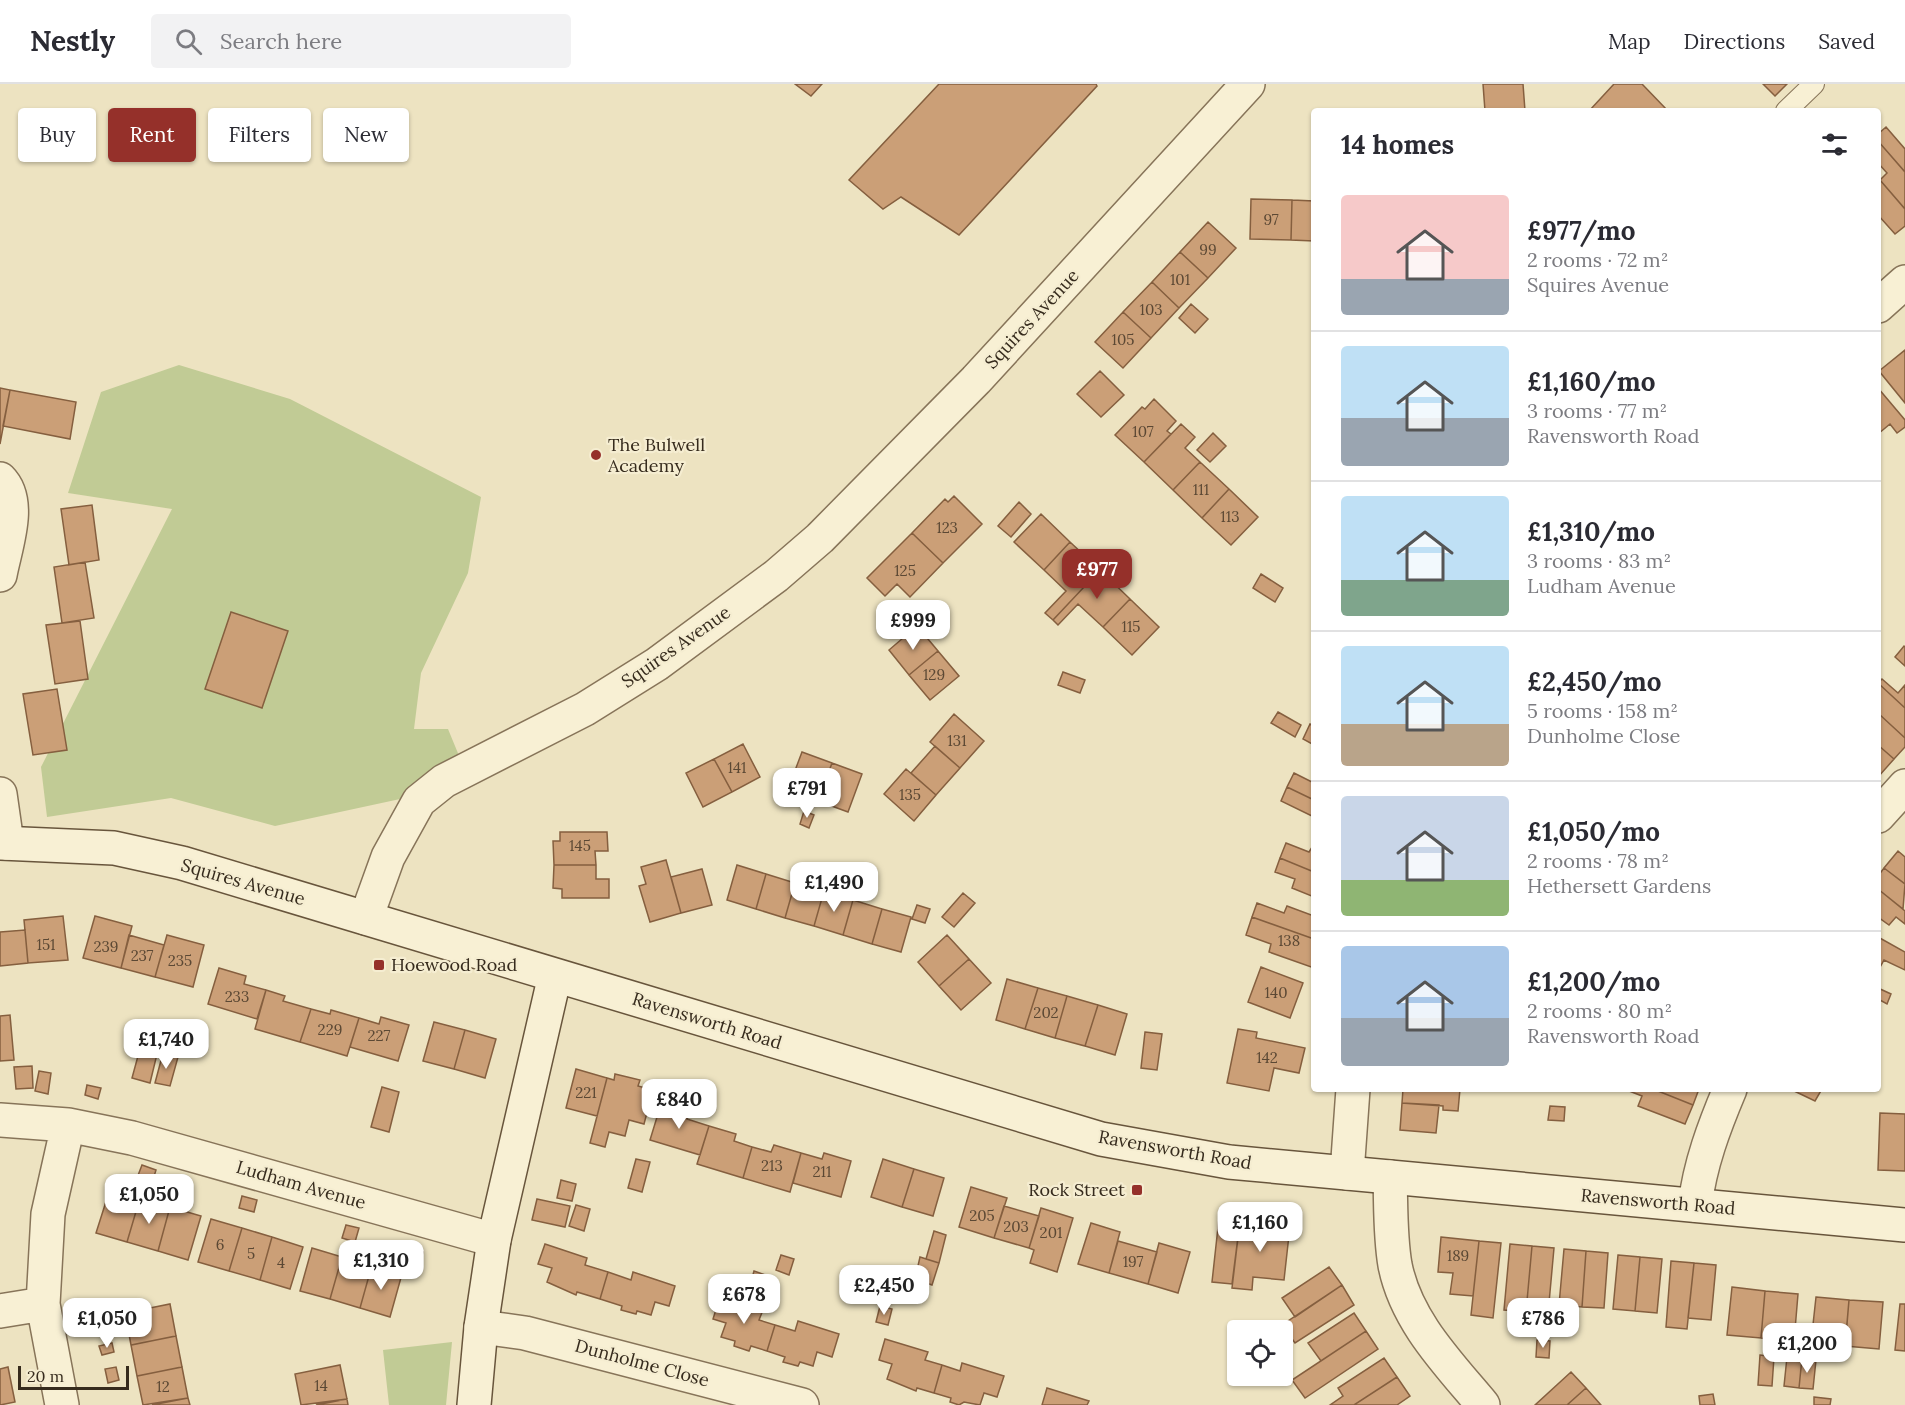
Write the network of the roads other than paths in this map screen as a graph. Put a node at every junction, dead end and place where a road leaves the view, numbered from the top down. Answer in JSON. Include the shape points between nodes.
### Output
{"nodes":[{"id":1,"x":1248,"y":84,"type":"edge"},
{"id":2,"x":1814,"y":84,"type":"edge"},
{"id":3,"x":1789,"y":108,"type":"edge"},
{"id":4,"x":1905,"y":282,"type":"edge"},
{"id":5,"x":1881,"y":303,"type":"edge"},
{"id":6,"x":0,"y":479,"type":"edge"},
{"id":7,"x":0,"y":575,"type":"edge"},
{"id":8,"x":1905,"y":786,"type":"edge"},
{"id":9,"x":0,"y":794,"type":"edge"},
{"id":10,"x":1881,"y":813,"type":"edge"},
{"id":11,"x":4,"y":843,"type":"edge"},
{"id":12,"x":366,"y":918,"type":"junction"},
{"id":13,"x":555,"y":975,"type":"junction"},
{"id":14,"x":1353,"y":1092,"type":"edge"},
{"id":15,"x":1729,"y":1092,"type":"edge"},
{"id":16,"x":0,"y":1120,"type":"edge"},
{"id":17,"x":68,"y":1125,"type":"junction"},
{"id":18,"x":1347,"y":1173,"type":"junction"},
{"id":19,"x":1390,"y":1177,"type":"junction"},
{"id":20,"x":1695,"y":1206,"type":"junction"},
{"id":21,"x":1905,"y":1225,"type":"edge"},
{"id":22,"x":495,"y":1240,"type":"junction"},
{"id":23,"x":43,"y":1304,"type":"junction"},
{"id":24,"x":0,"y":1311,"type":"edge"},
{"id":25,"x":481,"y":1327,"type":"junction"},
{"id":26,"x":62,"y":1405,"type":"edge"},
{"id":27,"x":474,"y":1405,"type":"edge"},
{"id":28,"x":802,"y":1405,"type":"edge"},
{"id":29,"x":1483,"y":1405,"type":"edge"}],
"edges":[{"from":1,"to":12,"type":"street","name":"Squires Avenue","via":[[976,380],[820,538],[776,576],[657,664],[585,709],[444,781],[419,801],[388,857]]},
{"from":2,"to":3,"type":"lane"},
{"from":4,"to":5,"type":"street"},
{"from":6,"to":7,"type":"street","via":[[9,488],[12,508]]},
{"from":8,"to":10,"type":"street"},
{"from":9,"to":11,"type":"street"},
{"from":11,"to":12,"type":"street","name":"Squires Avenue","via":[[114,848],[182,863]]},
{"from":12,"to":13,"type":"street","name":"Ravensworth Road"},
{"from":13,"to":18,"type":"street","name":"Ravensworth Road","via":[[1101,1138],[1229,1162]]},
{"from":13,"to":22,"type":"street"},
{"from":14,"to":18,"type":"street"},
{"from":15,"to":20,"type":"street","via":[[1709,1138]]},
{"from":16,"to":17,"type":"street","name":"Ludham Avenue"},
{"from":17,"to":22,"type":"street","name":"Ludham Avenue","via":[[132,1138]]},
{"from":17,"to":23,"type":"street","via":[[48,1214]]},
{"from":18,"to":19,"type":"street","name":"Ravensworth Road"},
{"from":19,"to":20,"type":"street","name":"Ravensworth Road"},
{"from":19,"to":29,"type":"street","via":[[1396,1268],[1409,1305],[1426,1337]]},
{"from":20,"to":21,"type":"street","name":"Ravensworth Road"},
{"from":22,"to":25,"type":"street"},
{"from":23,"to":24,"type":"street"},
{"from":23,"to":26,"type":"street"},
{"from":25,"to":27,"type":"street"},
{"from":25,"to":28,"type":"street","name":"Dunholme Close","via":[[525,1333]]}]}
